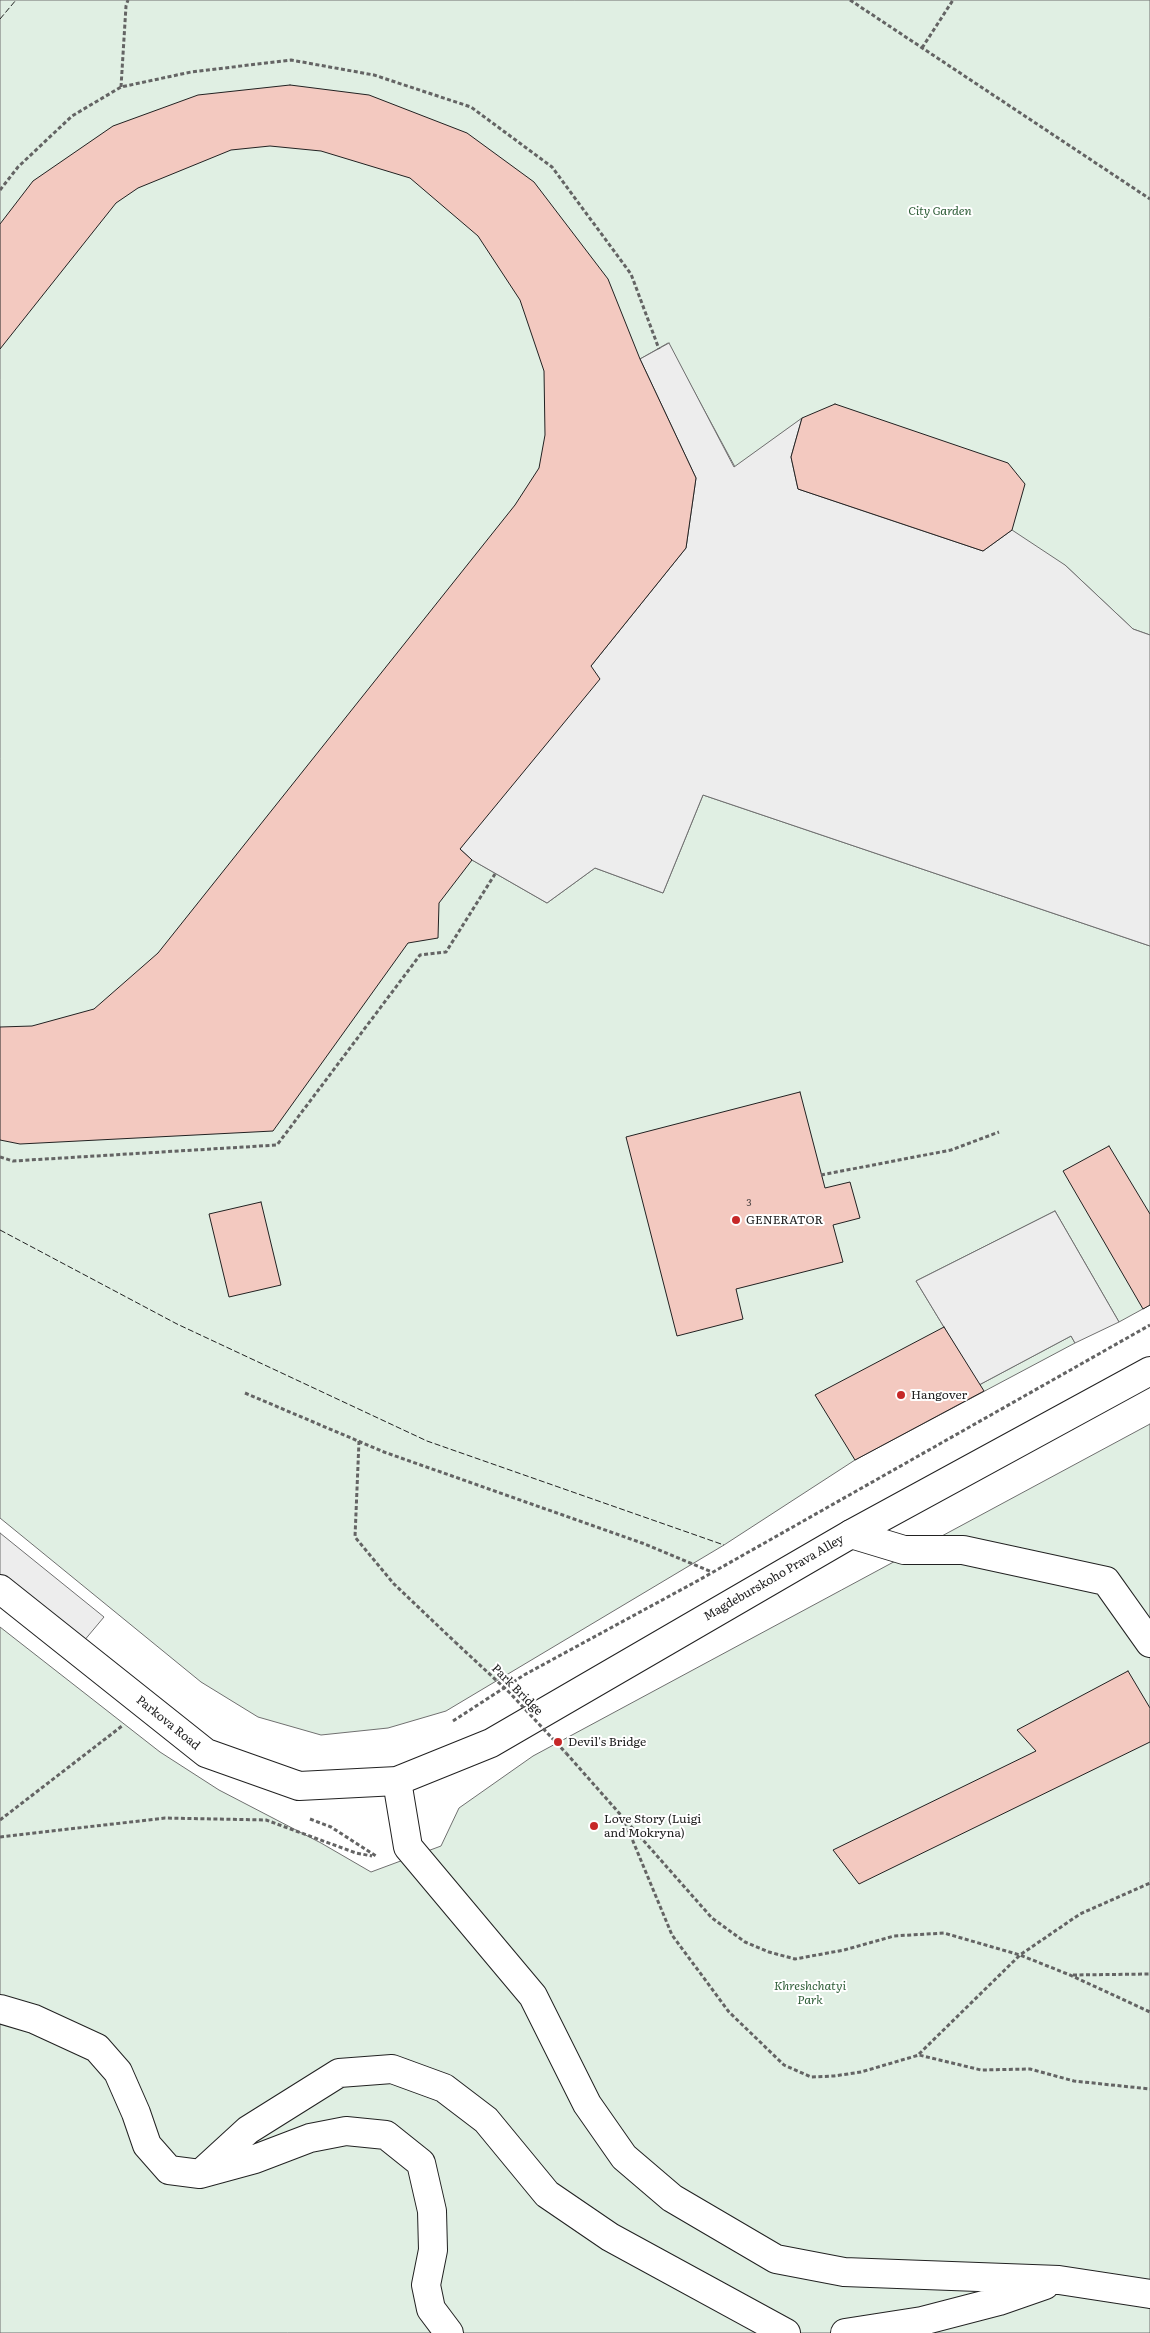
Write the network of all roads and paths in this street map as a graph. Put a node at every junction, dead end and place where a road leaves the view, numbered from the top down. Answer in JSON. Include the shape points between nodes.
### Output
{"nodes":[{"id":1,"x":128,"y":0,"type":"edge"},
{"id":2,"x":850,"y":0,"type":"edge"},
{"id":3,"x":953,"y":0,"type":"edge"},
{"id":4,"x":922,"y":48,"type":"junction"},
{"id":5,"x":121,"y":87,"type":"junction"},
{"id":6,"x":0,"y":190,"type":"edge"},
{"id":7,"x":1150,"y":198,"type":"edge"},
{"id":8,"x":659,"y":349,"type":"dead end"},
{"id":9,"x":495,"y":874,"type":"dead end"},
{"id":10,"x":999,"y":1132,"type":"dead end"},
{"id":11,"x":0,"y":1157,"type":"edge"},
{"id":12,"x":822,"y":1175,"type":"dead end"},
{"id":13,"x":1150,"y":1325,"type":"edge"},
{"id":14,"x":1150,"y":1371,"type":"edge"},
{"id":15,"x":245,"y":1393,"type":"dead end"},
{"id":16,"x":359,"y":1442,"type":"junction"},
{"id":17,"x":851,"y":1534,"type":"junction"},
{"id":18,"x":712,"y":1572,"type":"junction"},
{"id":19,"x":0,"y":1589,"type":"edge"},
{"id":20,"x":1150,"y":1643,"type":"edge"},
{"id":21,"x":125,"y":1724,"type":"dead end"},
{"id":22,"x":449,"y":1724,"type":"dead end"},
{"id":23,"x":397,"y":1781,"type":"junction"},
{"id":24,"x":624,"y":1819,"type":"junction"},
{"id":25,"x":0,"y":1820,"type":"edge"},
{"id":26,"x":0,"y":1837,"type":"edge"},
{"id":27,"x":376,"y":1856,"type":"dead end"},
{"id":28,"x":1150,"y":1883,"type":"edge"},
{"id":29,"x":1020,"y":1955,"type":"junction"},
{"id":30,"x":1150,"y":1974,"type":"edge"},
{"id":31,"x":1070,"y":1975,"type":"junction"},
{"id":32,"x":0,"y":2009,"type":"edge"},
{"id":33,"x":1150,"y":2012,"type":"edge"},
{"id":34,"x":919,"y":2055,"type":"junction"},
{"id":35,"x":1150,"y":2090,"type":"edge"},
{"id":36,"x":200,"y":2174,"type":"junction"},
{"id":37,"x":1058,"y":2280,"type":"junction"},
{"id":38,"x":1150,"y":2294,"type":"edge"},
{"id":39,"x":448,"y":2333,"type":"edge"},
{"id":40,"x":786,"y":2333,"type":"edge"},
{"id":41,"x":845,"y":2333,"type":"edge"}],
"edges":[{"from":1,"to":5,"type":"path"},
{"from":2,"to":4,"type":"path"},
{"from":3,"to":4,"type":"path"},
{"from":4,"to":7,"type":"path"},
{"from":5,"to":6,"type":"path","via":[[72,116],[18,166]]},
{"from":5,"to":8,"type":"path","via":[[191,72],[291,60],[374,75],[471,107],[552,167],[631,274]]},
{"from":9,"to":11,"type":"path","via":[[446,952],[420,956],[277,1145],[13,1161]]},
{"from":10,"to":12,"type":"path","via":[[951,1150]]},
{"from":13,"to":18,"type":"path"},
{"from":14,"to":17,"type":"main road","name":"Magdeburskoho Prava Alley"},
{"from":15,"to":16,"type":"path"},
{"from":16,"to":18,"type":"path","via":[[642,1543]]},
{"from":16,"to":24,"type":"path","name":"Park Bridge","bridge":true,"via":[[355,1537],[394,1584],[510,1693]]},
{"from":17,"to":20,"type":"main road","via":[[904,1550],[963,1550],[1106,1581]]},
{"from":17,"to":23,"type":"main road","name":"Magdeburskoho Prava Alley","via":[[491,1743]]},
{"from":18,"to":22,"type":"path","via":[[524,1675]]},
{"from":19,"to":23,"type":"main road","name":"Parkova Road","via":[[206,1754],[299,1786]]},
{"from":21,"to":25,"type":"path"},
{"from":23,"to":37,"type":"main road","via":[[408,1847],[532,1996],[587,2104],[624,2157],[672,2198],[776,2259],[844,2272]]},
{"from":24,"to":29,"type":"path","name":"Park Bridge","via":[[712,1918],[745,1942],[769,1952],[795,1959],[894,1936],[944,1933]]},
{"from":24,"to":34,"type":"path","via":[[672,1935],[728,2012],[784,2065],[812,2077],[834,2076],[861,2072]]},
{"from":26,"to":27,"type":"path","via":[[164,1818],[266,1820],[356,1853]]},
{"from":28,"to":29,"type":"path","via":[[1080,1914]]},
{"from":29,"to":31,"type":"path","name":"Park Bridge"},
{"from":29,"to":34,"type":"path"},
{"from":30,"to":31,"type":"path"},
{"from":31,"to":33,"type":"path","name":"Park Bridge"},
{"from":32,"to":36,"type":"main road","via":[[34,2019],[97,2048],[118,2072],[147,2145],[169,2170]]},
{"from":34,"to":35,"type":"path","via":[[981,2070],[1030,2069],[1074,2081]]},
{"from":36,"to":39,"type":"main road","via":[[255,2159],[310,2138],[346,2131],[386,2135],[421,2163],[432,2210],[433,2250],[426,2285],[431,2309]]},
{"from":36,"to":40,"type":"main road","via":[[248,2130],[339,2073],[392,2069],[444,2088],[486,2120],[547,2194],[610,2237]]},
{"from":37,"to":38,"type":"main road"},
{"from":37,"to":41,"type":"main road","via":[[999,2301],[932,2319]]}]}
